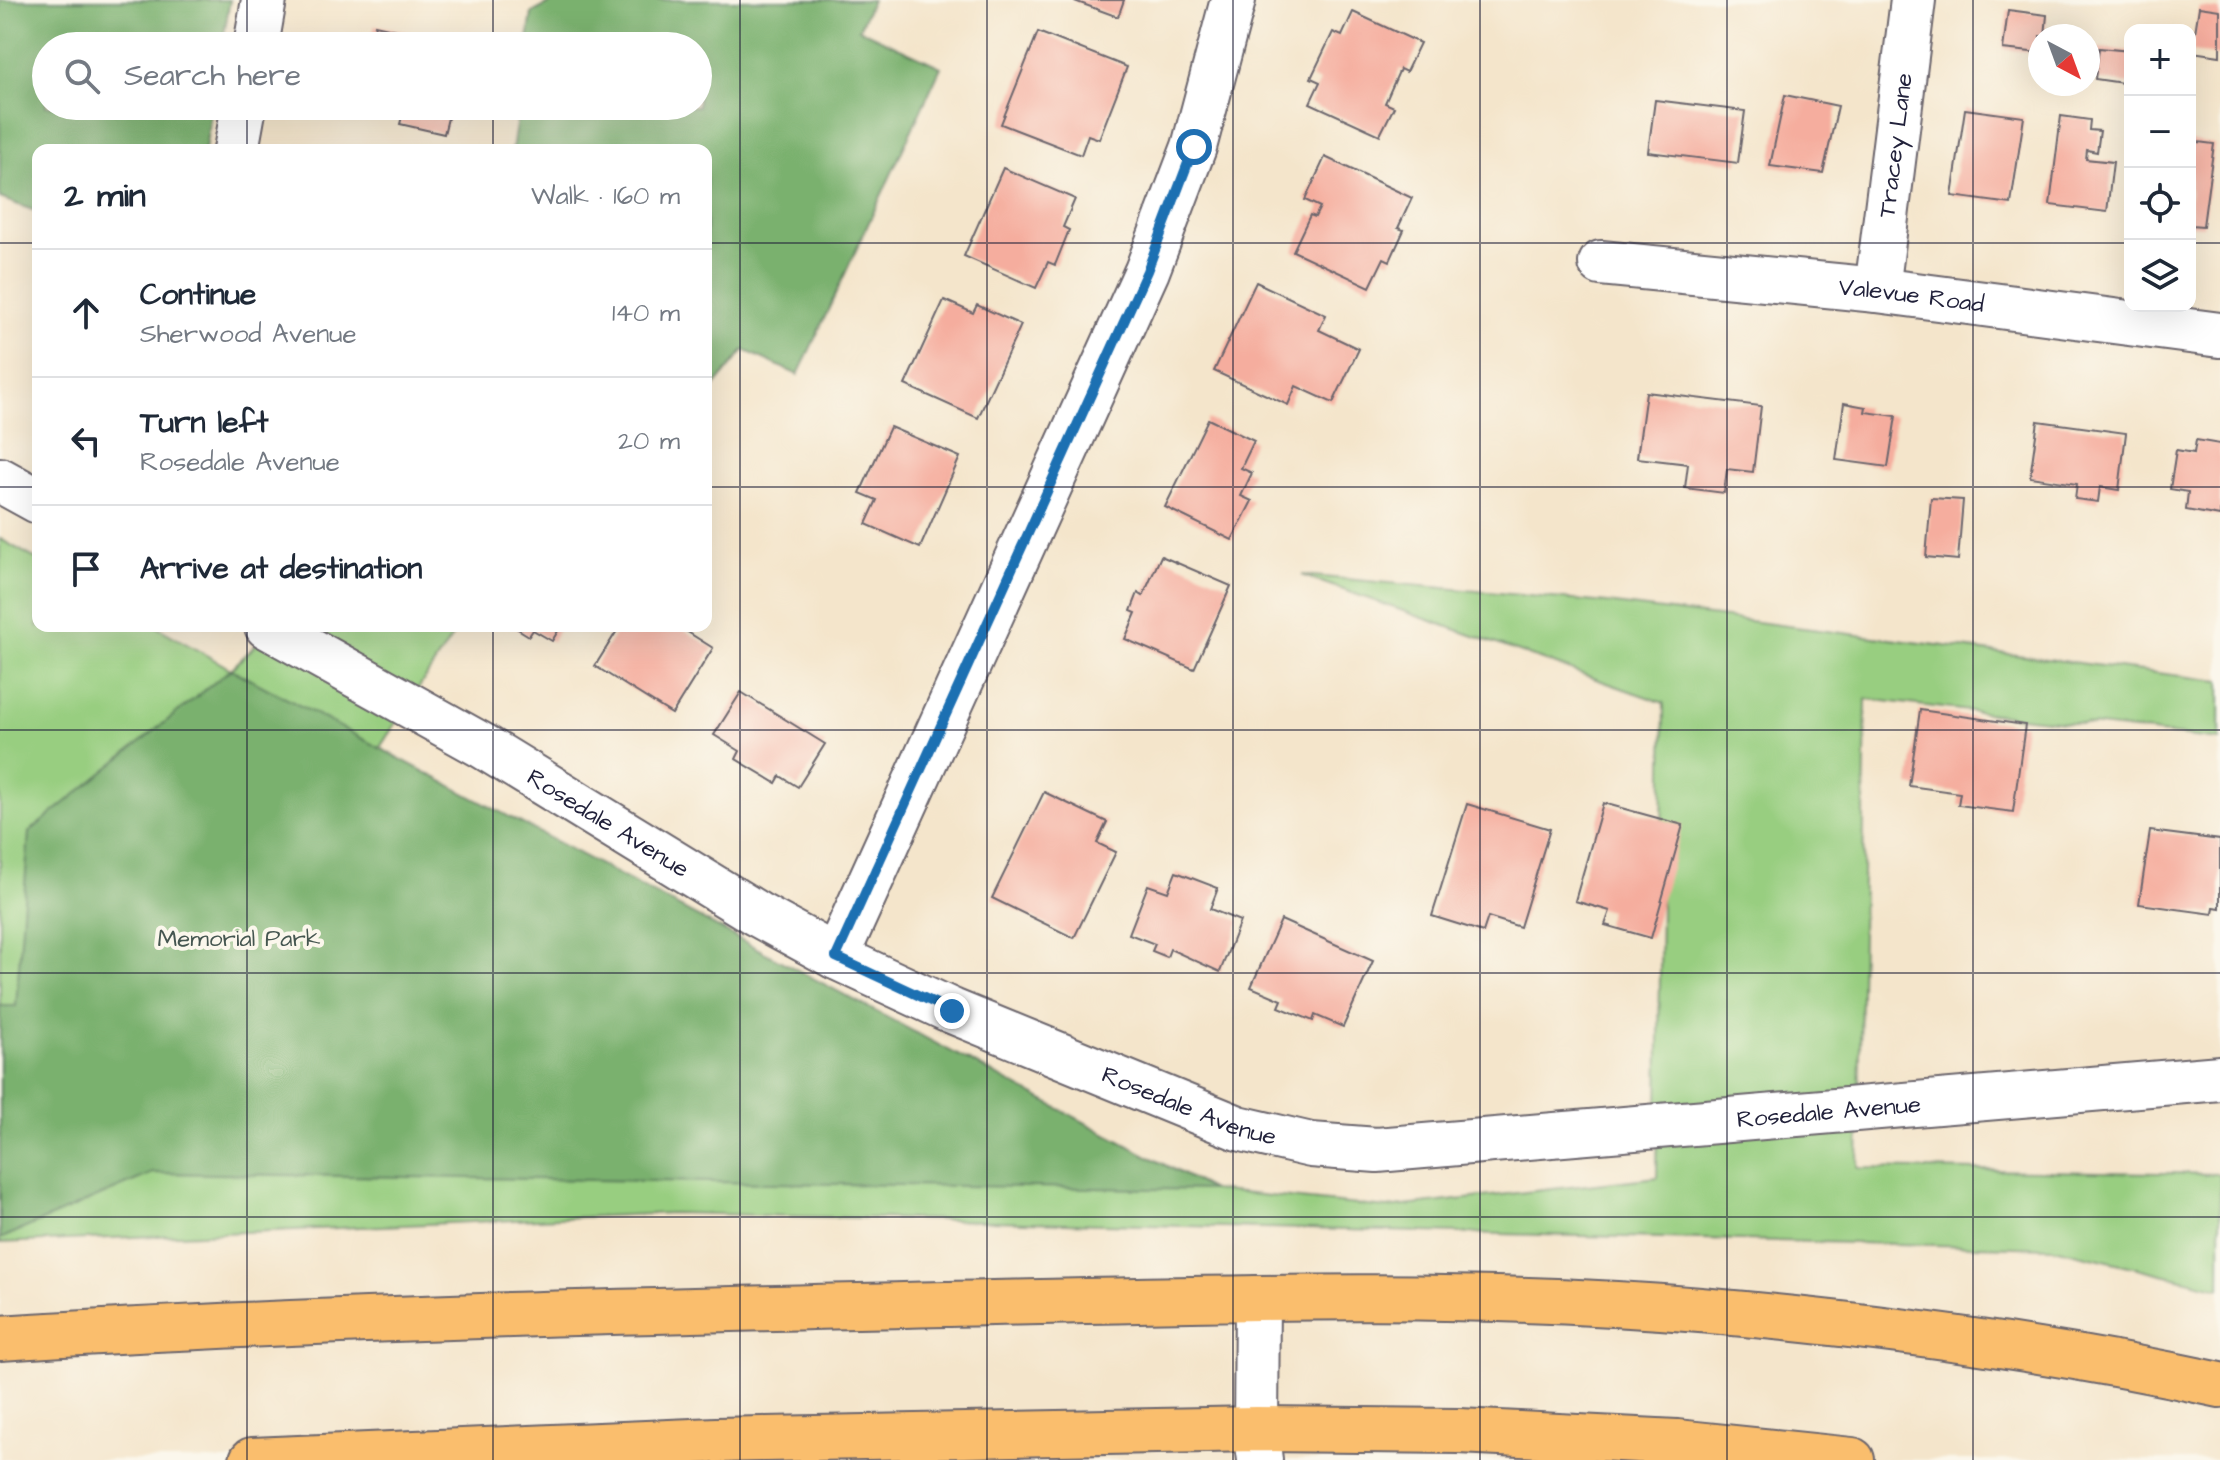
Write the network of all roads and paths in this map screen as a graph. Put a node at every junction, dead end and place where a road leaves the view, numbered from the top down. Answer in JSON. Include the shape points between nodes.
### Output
{"nodes":[{"id":1,"x":264,"y":0,"type":"edge"},
{"id":2,"x":1233,"y":0,"type":"edge"},
{"id":3,"x":1913,"y":0,"type":"edge"},
{"id":4,"x":258,"y":32,"type":"edge"},
{"id":5,"x":241,"y":120,"type":"edge"},
{"id":6,"x":237,"y":144,"type":"edge"},
{"id":7,"x":1601,"y":263,"type":"dead end"},
{"id":8,"x":1877,"y":290,"type":"junction"},
{"id":9,"x":2220,"y":335,"type":"edge"},
{"id":10,"x":0,"y":480,"type":"edge"},
{"id":11,"x":32,"y":498,"type":"edge"},
{"id":12,"x":278,"y":632,"type":"edge"},
{"id":13,"x":836,"y":957,"type":"junction"},
{"id":14,"x":2220,"y":1078,"type":"edge"},
{"id":15,"x":1257,"y":1298,"type":"junction"},
{"id":16,"x":0,"y":1338,"type":"edge"},
{"id":17,"x":2220,"y":1385,"type":"edge"},
{"id":18,"x":1258,"y":1445,"type":"edge"},
{"id":19,"x":252,"y":1460,"type":"edge"},
{"id":20,"x":1852,"y":1460,"type":"edge"}],
"edges":[{"from":1,"to":4,"type":"street"},
{"from":2,"to":13,"type":"street","via":[[1194,147],[1147,271]]},
{"from":3,"to":8,"type":"street","name":"Tracey Lane"},
{"from":5,"to":6,"type":"street"},
{"from":7,"to":8,"type":"street","name":"Valevue Road"},
{"from":8,"to":9,"type":"street","name":"Valevue Road"},
{"from":10,"to":11,"type":"street"},
{"from":12,"to":13,"type":"street","name":"Rosedale Avenue","via":[[483,746]]},
{"from":13,"to":14,"type":"street","name":"Rosedale Avenue","via":[[952,1011],[1238,1128],[1311,1145],[1377,1150]]},
{"from":15,"to":16,"type":"highway","via":[[715,1309],[165,1327]]},
{"from":15,"to":17,"type":"highway","via":[[1697,1310],[1936,1336]]},
{"from":15,"to":18,"type":"street"},
{"from":18,"to":19,"type":"highway","via":[[716,1440]]},
{"from":18,"to":20,"type":"highway","via":[[1459,1431],[1677,1442]]}]}
